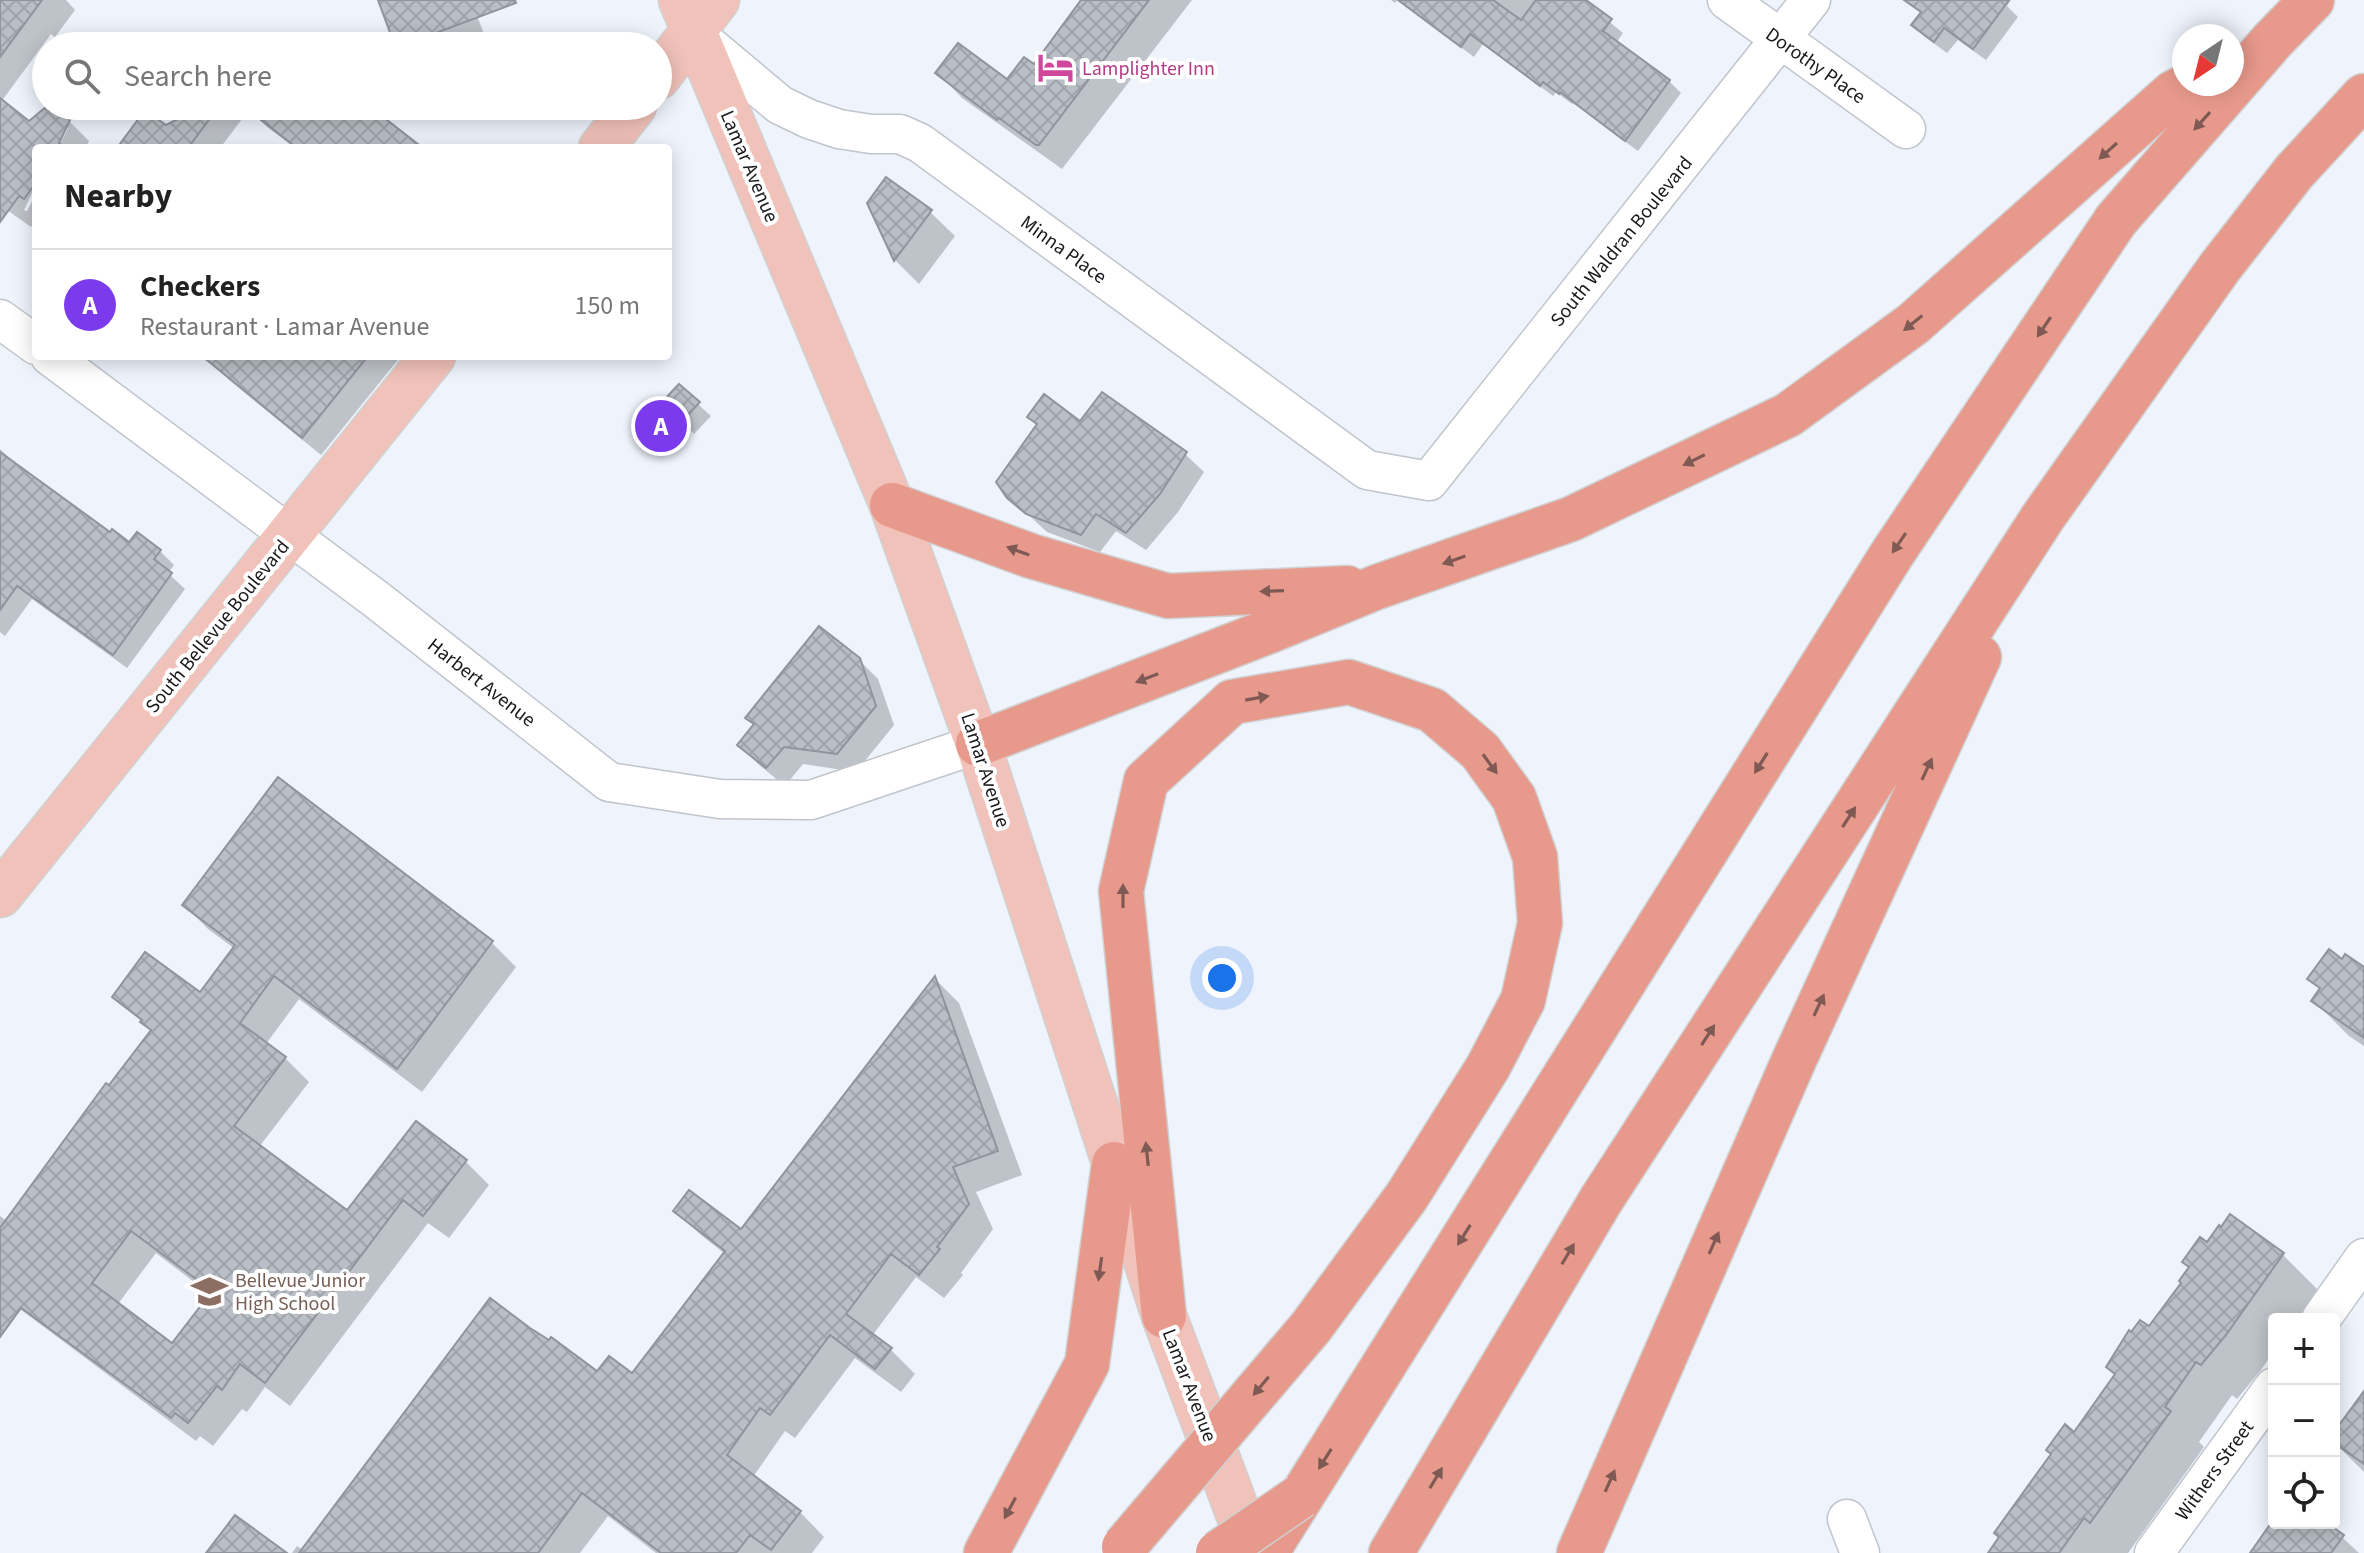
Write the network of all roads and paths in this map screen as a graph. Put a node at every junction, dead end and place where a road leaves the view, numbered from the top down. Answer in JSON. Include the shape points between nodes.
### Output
{"nodes":[{"id":1,"x":1727,"y":0,"type":"edge"},
{"id":2,"x":1811,"y":0,"type":"edge"},
{"id":3,"x":2312,"y":0,"type":"edge"},
{"id":4,"x":697,"y":11,"type":"edge"},
{"id":5,"x":1781,"y":41,"type":"junction"},
{"id":6,"x":2272,"y":41,"type":"junction"},
{"id":7,"x":672,"y":53,"type":"edge"},
{"id":8,"x":2244,"y":56,"type":"edge"},
{"id":9,"x":2172,"y":94,"type":"edge"},
{"id":10,"x":2364,"y":96,"type":"edge"},
{"id":11,"x":623,"y":120,"type":"edge"},
{"id":12,"x":1906,"y":129,"type":"dead end"},
{"id":13,"x":604,"y":144,"type":"edge"},
{"id":14,"x":0,"y":319,"type":"edge"},
{"id":15,"x":32,"y":342,"type":"edge"},
{"id":16,"x":55,"y":360,"type":"edge"},
{"id":17,"x":430,"y":360,"type":"edge"},
{"id":18,"x":1429,"y":481,"type":"joint"},
{"id":19,"x":892,"y":505,"type":"junction"},
{"id":20,"x":2043,"y":517,"type":"junction"},
{"id":21,"x":290,"y":535,"type":"junction"},
{"id":22,"x":1377,"y":587,"type":"junction"},
{"id":23,"x":978,"y":744,"type":"junction"},
{"id":24,"x":0,"y":895,"type":"edge"},
{"id":25,"x":1114,"y":1164,"type":"junction"},
{"id":26,"x":2364,"y":1258,"type":"edge"},
{"id":27,"x":2325,"y":1313,"type":"edge"},
{"id":28,"x":1164,"y":1316,"type":"junction"},
{"id":29,"x":2268,"y":1395,"type":"edge"},
{"id":30,"x":1301,"y":1496,"type":"junction"},
{"id":31,"x":1122,"y":1550,"type":"edge"},
{"id":32,"x":1392,"y":1550,"type":"edge"},
{"id":33,"x":986,"y":1553,"type":"edge"},
{"id":34,"x":1218,"y":1553,"type":"edge"},
{"id":35,"x":1253,"y":1553,"type":"edge"},
{"id":36,"x":1266,"y":1553,"type":"edge"},
{"id":37,"x":1579,"y":1553,"type":"edge"},
{"id":38,"x":2154,"y":1553,"type":"edge"}],
"edges":[{"from":1,"to":5,"type":"street","name":"Dorothy Place"},
{"from":2,"to":5,"type":"street","name":"South Waldran Boulevard"},
{"from":3,"to":6,"type":"highway"},
{"from":4,"to":7,"type":"main road"},
{"from":4,"to":18,"type":"street","name":"Minna Place","via":[[751,82],[780,105],[839,129],[900,134],[920,143],[1367,470]]},
{"from":4,"to":19,"type":"main road","name":"Lamar Avenue"},
{"from":5,"to":12,"type":"street","name":"Dorothy Place"},
{"from":5,"to":18,"type":"street","name":"South Waldran Boulevard"},
{"from":6,"to":8,"type":"highway"},
{"from":6,"to":30,"type":"highway","one_way":true,"via":[[2116,220],[1892,554]]},
{"from":9,"to":22,"type":"highway","one_way":true,"via":[[1913,324],[1788,415],[1571,519]]},
{"from":10,"to":20,"type":"highway","via":[[2294,172],[2220,267]]},
{"from":11,"to":13,"type":"main road"},
{"from":14,"to":15,"type":"street"},
{"from":16,"to":21,"type":"street","name":"Harbert Avenue"},
{"from":17,"to":21,"type":"main road","name":"South Bellevue Boulevard"},
{"from":22,"to":19,"type":"highway","one_way":true,"via":[[1168,596],[1031,556]]},
{"from":19,"to":23,"type":"main road","name":"Lamar Avenue"},
{"from":32,"to":20,"type":"highway","one_way":true,"via":[[1601,1200]]},
{"from":37,"to":20,"type":"highway","one_way":true,"via":[[1794,1060]]},
{"from":21,"to":23,"type":"street","name":"Harbert Avenue","via":[[609,782],[720,799],[811,800]]},
{"from":21,"to":24,"type":"main road","name":"South Bellevue Boulevard"},
{"from":22,"to":23,"type":"highway","one_way":true},
{"from":23,"to":25,"type":"main road","name":"Lamar Avenue"},
{"from":25,"to":28,"type":"main road","name":"Lamar Avenue"},
{"from":25,"to":33,"type":"highway","one_way":true,"via":[[1087,1364]]},
{"from":26,"to":27,"type":"street"},
{"from":28,"to":31,"type":"highway","one_way":true,"bridge":true,"via":[[1121,891],[1146,781],[1232,702],[1349,682],[1432,710],[1480,751],[1514,798],[1535,857],[1540,923],[1523,1000],[1488,1067],[1407,1196],[1311,1327]]},
{"from":28,"to":35,"type":"main road","name":"Lamar Avenue"},
{"from":29,"to":38,"type":"street","name":"Withers Street"},
{"from":30,"to":34,"type":"highway","bridge":true},
{"from":30,"to":36,"type":"highway"}]}
